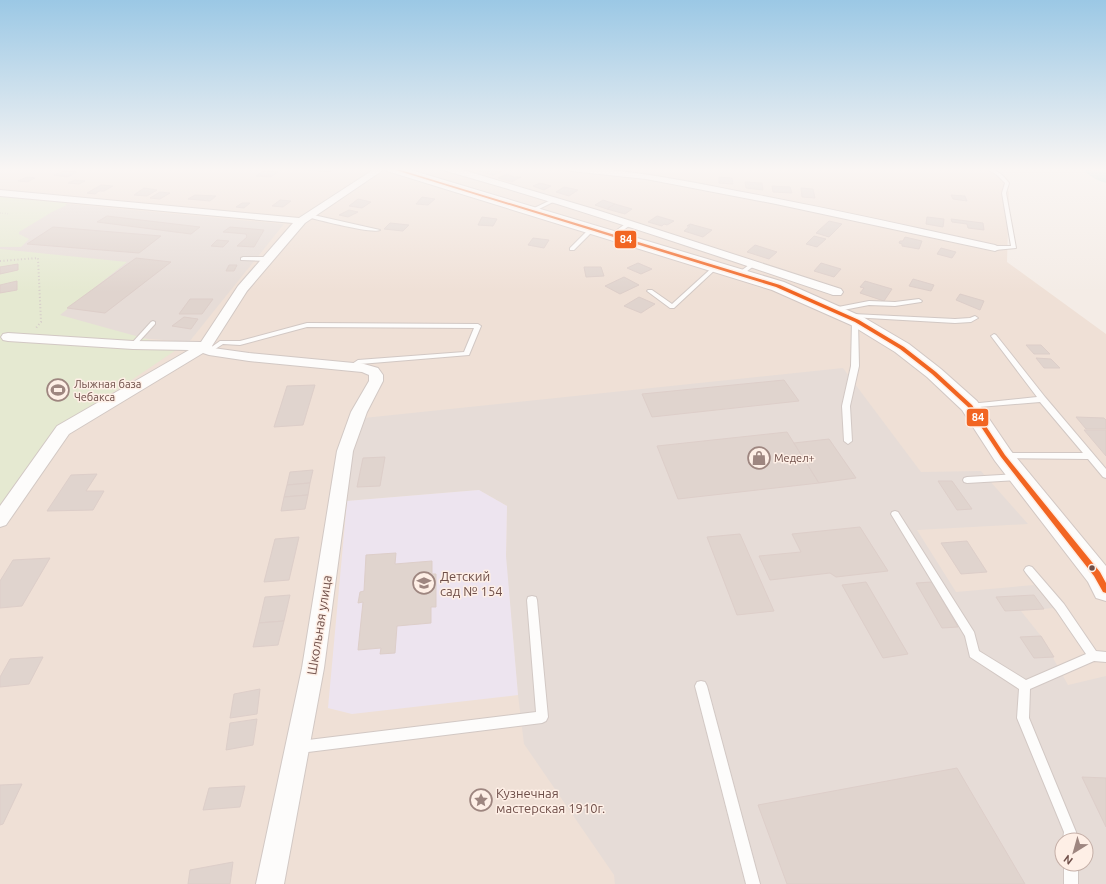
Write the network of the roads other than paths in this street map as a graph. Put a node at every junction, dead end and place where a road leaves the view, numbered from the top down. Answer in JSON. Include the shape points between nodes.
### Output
{"nodes":[{"id":1,"x":198,"y":209,"type":"edge"},
{"id":2,"x":318,"y":209,"type":"edge"},
{"id":3,"x":522,"y":209,"type":"edge"},
{"id":4,"x":536,"y":209,"type":"edge"},
{"id":5,"x":585,"y":209,"type":"edge"},
{"id":6,"x":818,"y":209,"type":"edge"},
{"id":7,"x":1007,"y":209,"type":"edge"},
{"id":8,"x":531,"y":212,"type":"junction"},
{"id":9,"x":305,"y":218,"type":"junction"},
{"id":10,"x":630,"y":223,"type":"junction"},
{"id":11,"x":378,"y":230,"type":"dead end"},
{"id":12,"x":591,"y":230,"type":"junction"},
{"id":13,"x":612,"y":236,"type":"junction"},
{"id":14,"x":995,"y":248,"type":"joint"},
{"id":15,"x":572,"y":249,"type":"dead end"},
{"id":16,"x":243,"y":259,"type":"dead end"},
{"id":17,"x":268,"y":259,"type":"junction"},
{"id":18,"x":715,"y":267,"type":"junction"},
{"id":19,"x":747,"y":269,"type":"junction"},
{"id":20,"x":650,"y":291,"type":"dead end"},
{"id":21,"x":837,"y":292,"type":"dead end"},
{"id":22,"x":919,"y":301,"type":"dead end"},
{"id":23,"x":845,"y":316,"type":"junction"},
{"id":24,"x":975,"y":318,"type":"dead end"},
{"id":25,"x":153,"y":323,"type":"dead end"},
{"id":26,"x":8,"y":336,"type":"dead end"},
{"id":27,"x":994,"y":336,"type":"dead end"},
{"id":28,"x":133,"y":345,"type":"junction"},
{"id":29,"x":207,"y":349,"type":"junction"},
{"id":30,"x":353,"y":366,"type":"junction"},
{"id":31,"x":1042,"y":399,"type":"junction"},
{"id":32,"x":970,"y":406,"type":"junction"},
{"id":33,"x":848,"y":441,"type":"dead end"},
{"id":34,"x":1003,"y":456,"type":"junction"},
{"id":35,"x":1089,"y":456,"type":"junction"},
{"id":36,"x":1106,"y":475,"type":"edge"},
{"id":37,"x":1020,"y":477,"type":"junction"},
{"id":38,"x":967,"y":480,"type":"dead end"},
{"id":39,"x":895,"y":514,"type":"dead end"},
{"id":40,"x":0,"y":520,"type":"edge"},
{"id":41,"x":1029,"y":570,"type":"dead end"},
{"id":42,"x":1106,"y":590,"type":"edge"},
{"id":43,"x":532,"y":600,"type":"dead end"},
{"id":44,"x":1093,"y":656,"type":"junction"},
{"id":45,"x":1106,"y":657,"type":"edge"},
{"id":46,"x":701,"y":686,"type":"dead end"},
{"id":47,"x":1026,"y":686,"type":"junction"},
{"id":48,"x":298,"y":748,"type":"junction"},
{"id":49,"x":1070,"y":832,"type":"edge"},
{"id":50,"x":1071,"y":872,"type":"edge"},
{"id":51,"x":270,"y":884,"type":"edge"},
{"id":52,"x":753,"y":884,"type":"edge"},
{"id":53,"x":1071,"y":884,"type":"edge"}],
"edges":[{"from":1,"to":9,"type":"street"},
{"from":2,"to":9,"type":"street"},
{"from":3,"to":8,"type":"street"},
{"from":4,"to":8,"type":"lane"},
{"from":5,"to":10,"type":"street"},
{"from":6,"to":14,"type":"street"},
{"from":7,"to":14,"type":"lane","via":[[1014,247]]},
{"from":8,"to":12,"type":"street"},
{"from":9,"to":11,"type":"lane"},
{"from":9,"to":17,"type":"street"},
{"from":10,"to":13,"type":"lane"},
{"from":10,"to":19,"type":"street"},
{"from":12,"to":13,"type":"street"},
{"from":12,"to":15,"type":"lane"},
{"from":13,"to":18,"type":"street"},
{"from":16,"to":17,"type":"lane"},
{"from":17,"to":29,"type":"street","via":[[242,289]]},
{"from":18,"to":19,"type":"street"},
{"from":18,"to":20,"type":"lane","via":[[672,308]]},
{"from":19,"to":21,"type":"street"},
{"from":19,"to":23,"type":"street"},
{"from":22,"to":23,"type":"lane","via":[[895,304],[869,303]]},
{"from":23,"to":24,"type":"lane","via":[[955,321]]},
{"from":23,"to":32,"type":"street","via":[[902,348]]},
{"from":23,"to":33,"type":"lane","via":[[855,366],[846,406]]},
{"from":25,"to":28,"type":"lane"},
{"from":26,"to":28,"type":"street"},
{"from":27,"to":31,"type":"lane"},
{"from":28,"to":29,"type":"street"},
{"from":29,"to":30,"type":"street","via":[[290,361]]},
{"from":29,"to":30,"type":"lane","via":[[222,342],[240,343],[307,325],[478,326],[466,354],[358,362]]},
{"from":29,"to":40,"type":"street","via":[[63,430]]},
{"from":30,"to":48,"type":"street","name":"Школьная улица","via":[[373,371],[376,380],[359,412],[345,451],[313,668]]},
{"from":31,"to":32,"type":"lane"},
{"from":31,"to":35,"type":"lane"},
{"from":32,"to":34,"type":"street"},
{"from":34,"to":35,"type":"lane"},
{"from":34,"to":37,"type":"street"},
{"from":35,"to":36,"type":"lane"},
{"from":37,"to":38,"type":"lane"},
{"from":37,"to":42,"type":"street"},
{"from":39,"to":47,"type":"lane","via":[[970,635],[974,654]]},
{"from":41,"to":44,"type":"lane","via":[[1060,607]]},
{"from":43,"to":48,"type":"lane","via":[[542,717]]},
{"from":44,"to":45,"type":"lane"},
{"from":44,"to":47,"type":"lane"},
{"from":46,"to":52,"type":"lane"},
{"from":47,"to":49,"type":"lane","via":[[1023,718]]},
{"from":48,"to":51,"type":"street","name":"Школьная улица"},
{"from":50,"to":53,"type":"lane"}]}
